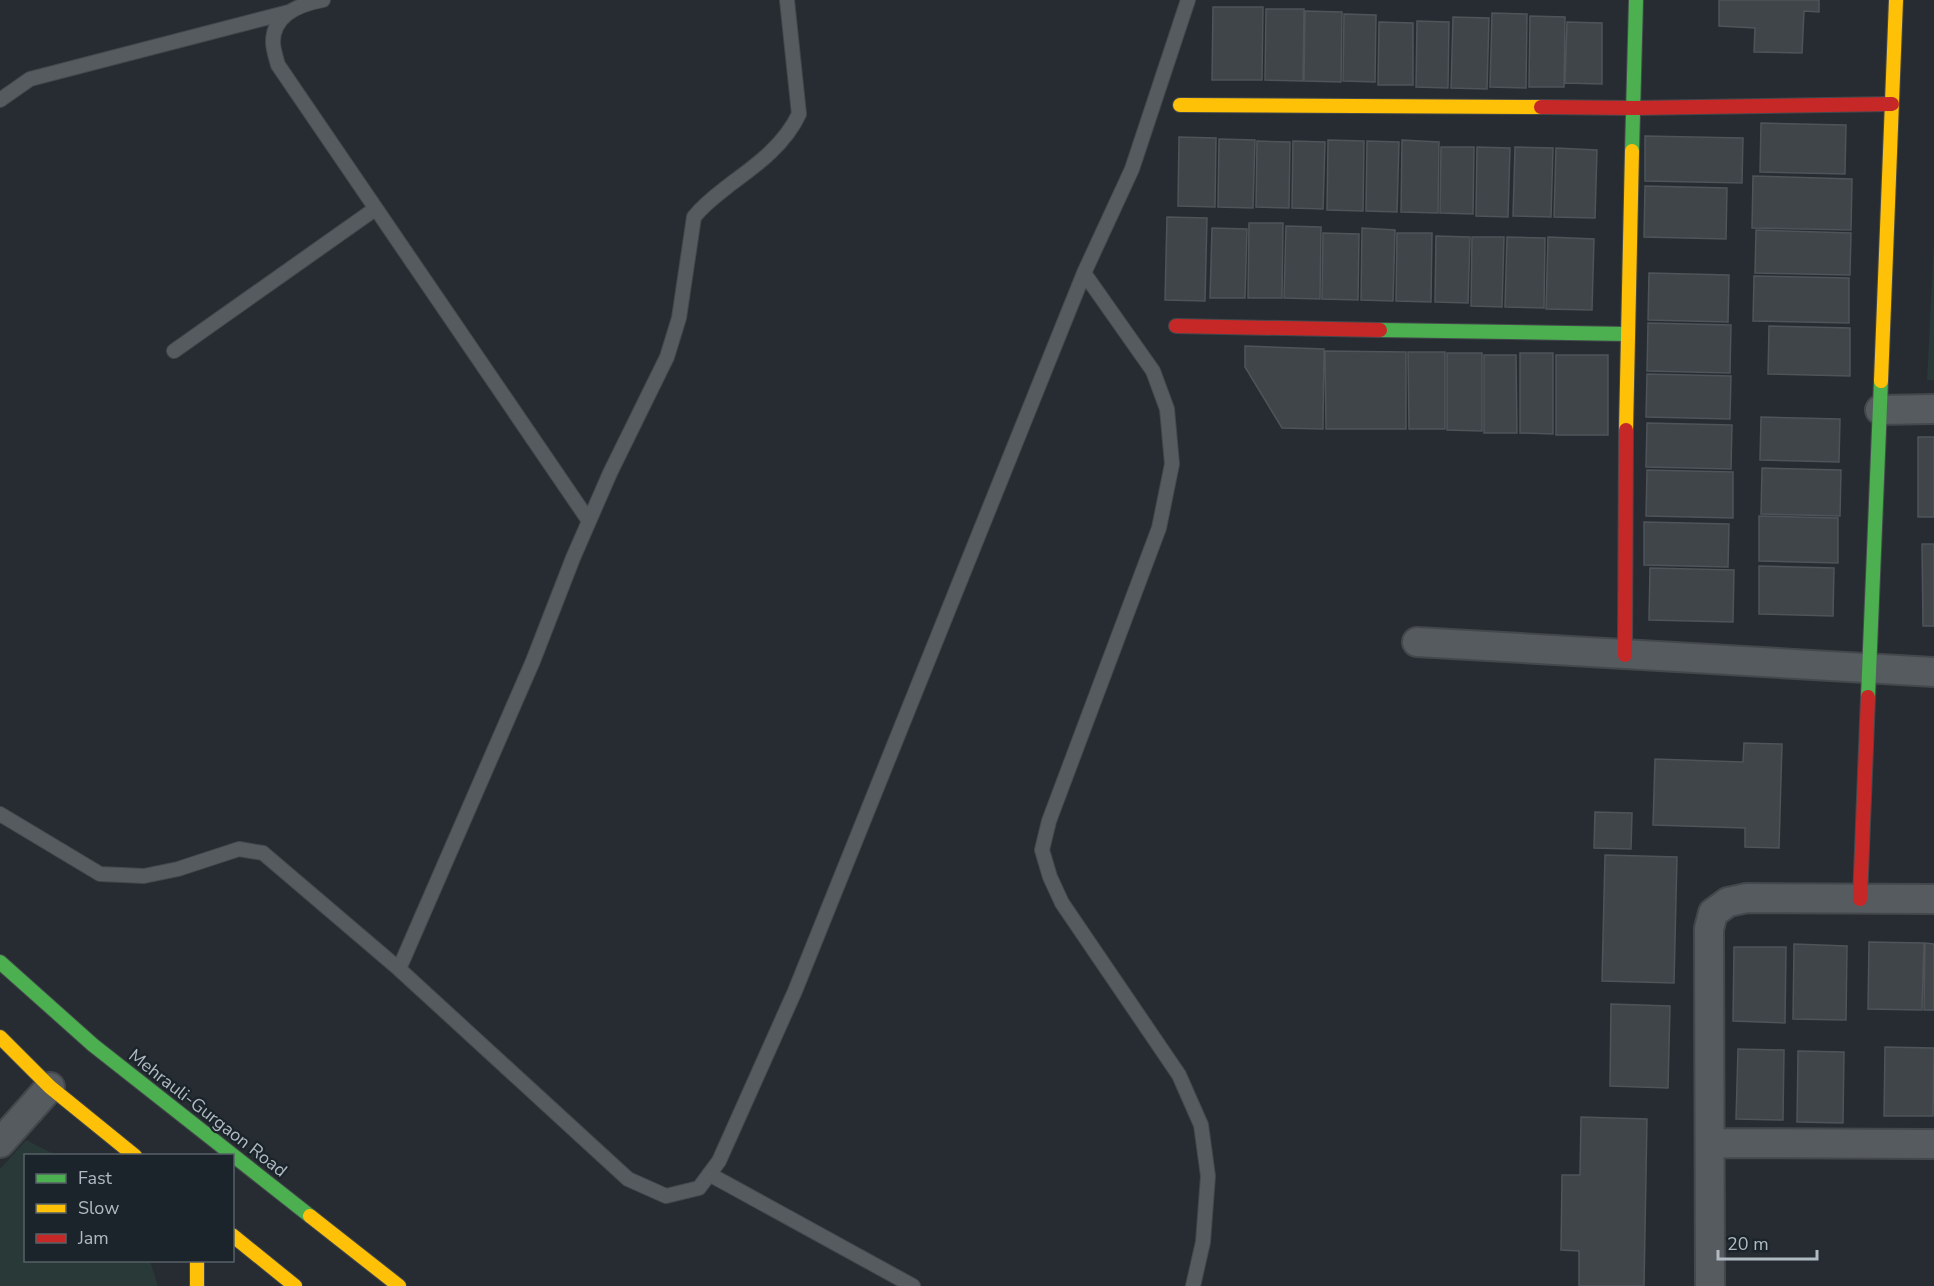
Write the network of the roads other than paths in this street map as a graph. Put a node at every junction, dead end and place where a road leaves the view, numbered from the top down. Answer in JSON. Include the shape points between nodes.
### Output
{"nodes":[{"id":1,"x":323,"y":0,"type":"edge"},
{"id":2,"x":787,"y":0,"type":"edge"},
{"id":3,"x":1188,"y":0,"type":"edge"},
{"id":4,"x":1636,"y":0,"type":"edge"},
{"id":5,"x":1896,"y":0,"type":"edge"},
{"id":6,"x":289,"y":12,"type":"junction"},
{"id":7,"x":0,"y":100,"type":"edge"},
{"id":8,"x":1892,"y":104,"type":"junction"},
{"id":9,"x":1180,"y":105,"type":"dead end"},
{"id":10,"x":1634,"y":108,"type":"junction"},
{"id":11,"x":375,"y":209,"type":"junction"},
{"id":12,"x":1084,"y":273,"type":"junction"},
{"id":13,"x":1176,"y":326,"type":"dead end"},
{"id":14,"x":1627,"y":334,"type":"junction"},
{"id":15,"x":174,"y":351,"type":"dead end"},
{"id":16,"x":1934,"y":409,"type":"edge"},
{"id":17,"x":1880,"y":410,"type":"junction"},
{"id":18,"x":589,"y":521,"type":"junction"},
{"id":19,"x":1417,"y":642,"type":"dead end"},
{"id":20,"x":1625,"y":655,"type":"junction"},
{"id":21,"x":1870,"y":668,"type":"junction"},
{"id":22,"x":1934,"y":672,"type":"edge"},
{"id":23,"x":0,"y":814,"type":"edge"},
{"id":24,"x":1860,"y":899,"type":"junction"},
{"id":25,"x":1934,"y":899,"type":"edge"},
{"id":26,"x":0,"y":962,"type":"edge"},
{"id":27,"x":399,"y":969,"type":"junction"},
{"id":28,"x":0,"y":1037,"type":"edge"},
{"id":29,"x":50,"y":1087,"type":"junction"},
{"id":30,"x":0,"y":1143,"type":"edge"},
{"id":31,"x":1710,"y":1143,"type":"junction"},
{"id":32,"x":1934,"y":1144,"type":"edge"},
{"id":33,"x":134,"y":1154,"type":"edge"},
{"id":34,"x":231,"y":1154,"type":"edge"},
{"id":35,"x":234,"y":1156,"type":"edge"},
{"id":36,"x":710,"y":1174,"type":"junction"},
{"id":37,"x":234,"y":1237,"type":"edge"},
{"id":38,"x":197,"y":1262,"type":"edge"},
{"id":39,"x":197,"y":1286,"type":"edge"},
{"id":40,"x":295,"y":1286,"type":"edge"},
{"id":41,"x":399,"y":1286,"type":"edge"},
{"id":42,"x":913,"y":1286,"type":"edge"},
{"id":43,"x":1193,"y":1286,"type":"edge"},
{"id":44,"x":1710,"y":1286,"type":"edge"}],
"edges":[{"from":1,"to":6,"type":"lane"},
{"from":2,"to":18,"type":"lane","via":[[799,114],[772,152],[703,205],[694,217],[679,318],[667,357]]},
{"from":3,"to":12,"type":"lane","via":[[1132,169]]},
{"from":4,"to":10,"type":"street"},
{"from":5,"to":8,"type":"street"},
{"from":6,"to":7,"type":"lane","via":[[30,79]]},
{"from":6,"to":11,"type":"lane","via":[[276,26],[273,41],[278,65]]},
{"from":8,"to":10,"type":"street"},
{"from":8,"to":17,"type":"street"},
{"from":9,"to":10,"type":"street"},
{"from":10,"to":14,"type":"street"},
{"from":11,"to":15,"type":"lane"},
{"from":11,"to":18,"type":"lane"},
{"from":12,"to":36,"type":"lane","via":[[795,991]]},
{"from":12,"to":43,"type":"lane","via":[[1153,371],[1167,409],[1172,464],[1159,528],[1049,821],[1042,850],[1062,903],[1179,1075],[1201,1125],[1208,1176],[1203,1242]]},
{"from":13,"to":14,"type":"street"},
{"from":14,"to":20,"type":"street"},
{"from":16,"to":17,"type":"street"},
{"from":17,"to":21,"type":"street"},
{"from":18,"to":27,"type":"lane","via":[[533,661]]},
{"from":19,"to":20,"type":"street"},
{"from":20,"to":21,"type":"street"},
{"from":21,"to":22,"type":"street"},
{"from":21,"to":24,"type":"street"},
{"from":23,"to":27,"type":"lane","via":[[100,874],[144,876],[239,849],[263,853]]},
{"from":24,"to":25,"type":"street"},
{"from":24,"to":31,"type":"street","via":[[1747,898],[1728,902],[1713,913],[1709,929]]},
{"from":26,"to":34,"type":"street","name":"Mehrauli-Gurgaon Road","via":[[93,1045]]},
{"from":27,"to":36,"type":"lane","via":[[628,1179],[666,1196],[699,1188]]},
{"from":28,"to":29,"type":"street"},
{"from":29,"to":30,"type":"street"},
{"from":29,"to":33,"type":"street"},
{"from":31,"to":32,"type":"street"},
{"from":31,"to":44,"type":"street"},
{"from":35,"to":41,"type":"street","name":"Mehrauli-Gurgaon Road"},
{"from":36,"to":42,"type":"lane"},
{"from":37,"to":40,"type":"street"},
{"from":38,"to":39,"type":"street"}]}
